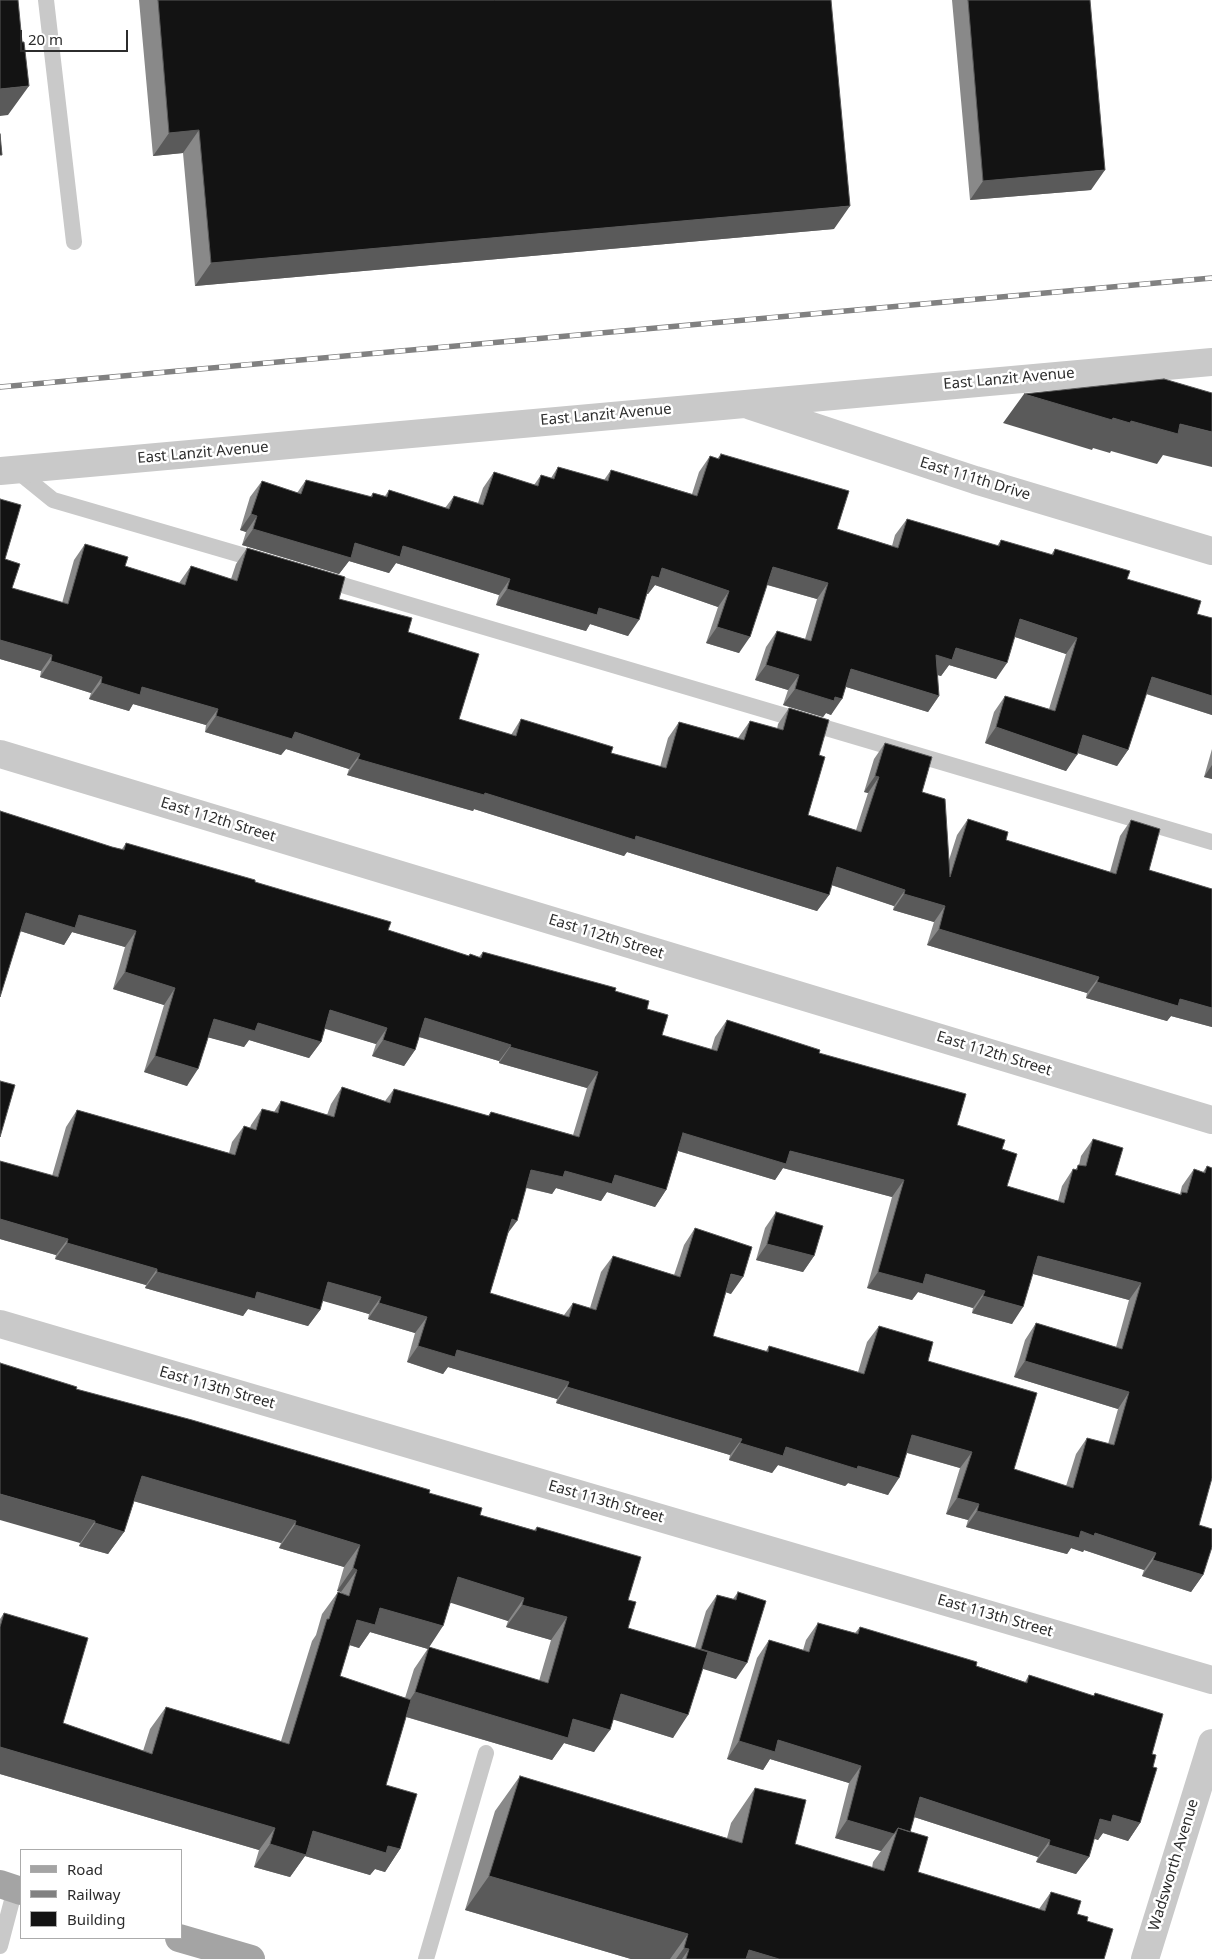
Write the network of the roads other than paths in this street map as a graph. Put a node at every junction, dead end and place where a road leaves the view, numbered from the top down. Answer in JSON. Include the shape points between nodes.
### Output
{"nodes":[{"id":1,"x":46,"y":0,"type":"edge"},
{"id":2,"x":74,"y":242,"type":"dead end"},
{"id":3,"x":1212,"y":362,"type":"edge"},
{"id":4,"x":740,"y":403,"type":"junction"},
{"id":5,"x":8,"y":471,"type":"edge"},
{"id":6,"x":1212,"y":551,"type":"edge"},
{"id":7,"x":273,"y":565,"type":"edge"},
{"id":8,"x":311,"y":576,"type":"edge"},
{"id":9,"x":0,"y":754,"type":"edge"},
{"id":10,"x":1212,"y":842,"type":"edge"},
{"id":11,"x":1212,"y":1120,"type":"edge"},
{"id":12,"x":0,"y":1324,"type":"edge"},
{"id":13,"x":1212,"y":1680,"type":"edge"},
{"id":14,"x":1212,"y":1743,"type":"edge"},
{"id":15,"x":486,"y":1752,"type":"dead end"},
{"id":16,"x":12,"y":1888,"type":"edge"},
{"id":17,"x":182,"y":1939,"type":"edge"},
{"id":18,"x":0,"y":1946,"type":"edge"},
{"id":19,"x":1149,"y":1958,"type":"edge"},
{"id":20,"x":251,"y":1959,"type":"edge"},
{"id":21,"x":426,"y":1959,"type":"edge"}],
"edges":[{"from":1,"to":2,"type":"lane"},
{"from":3,"to":4,"type":"street","name":"East Lanzit Avenue"},
{"from":4,"to":5,"type":"street","name":"East Lanzit Avenue"},
{"from":4,"to":6,"type":"street","name":"East 111th Drive","via":[[975,480]]},
{"from":5,"to":7,"type":"lane","via":[[53,500]]},
{"from":8,"to":10,"type":"lane"},
{"from":9,"to":11,"type":"street","name":"East 112th Street"},
{"from":12,"to":13,"type":"street","name":"East 113th Street"},
{"from":14,"to":19,"type":"street","name":"Wadsworth Avenue"},
{"from":15,"to":21,"type":"lane"},
{"from":16,"to":18,"type":"lane"},
{"from":17,"to":20,"type":"main road"}]}
